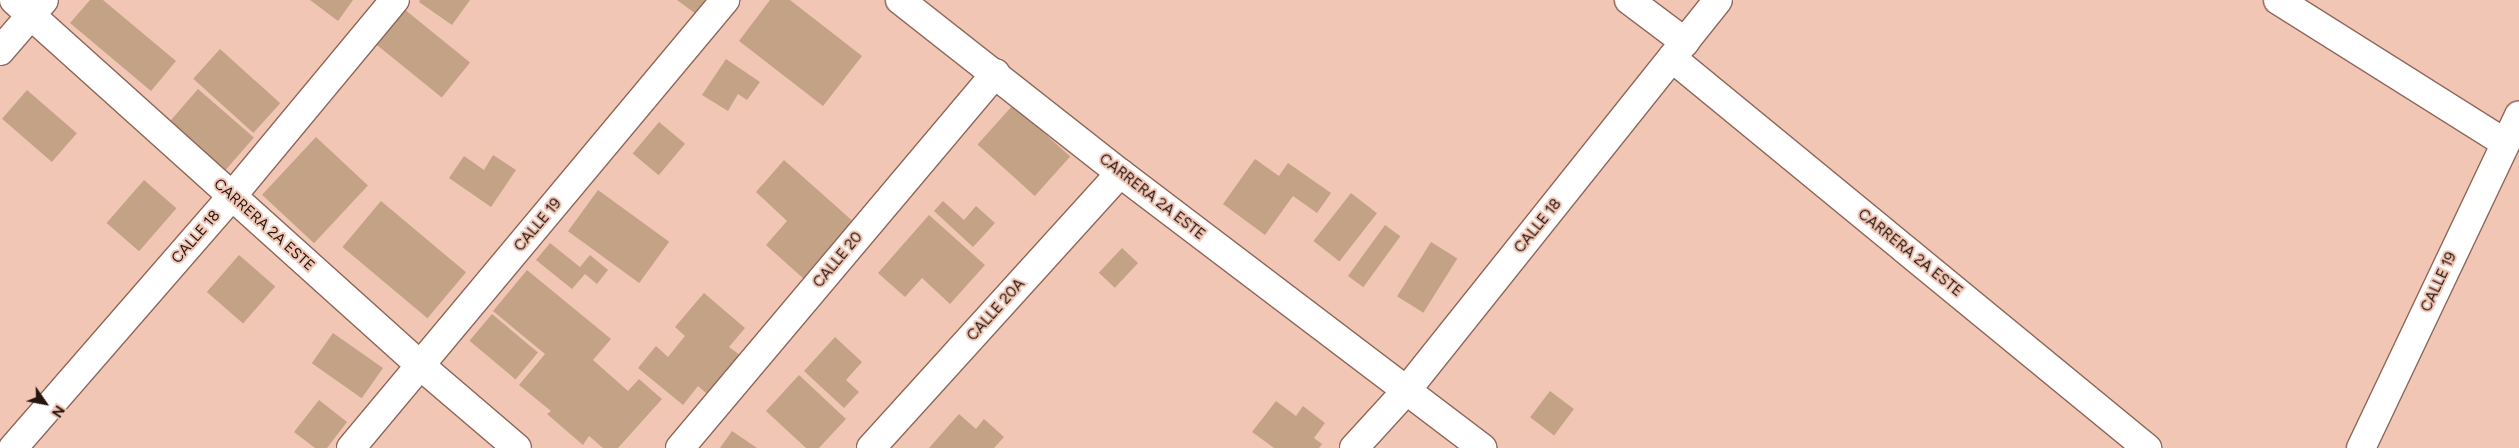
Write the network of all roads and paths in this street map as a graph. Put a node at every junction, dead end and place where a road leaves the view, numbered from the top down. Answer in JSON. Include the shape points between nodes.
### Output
{"nodes":[{"id":1,"x":396,"y":0,"type":"edge"},
{"id":2,"x":725,"y":0,"type":"edge"},
{"id":3,"x":900,"y":0,"type":"edge"},
{"id":4,"x":1629,"y":0,"type":"edge"},
{"id":5,"x":1718,"y":0,"type":"edge"},
{"id":6,"x":2278,"y":0,"type":"edge"},
{"id":7,"x":29,"y":5,"type":"edge"},
{"id":8,"x":1678,"y":50,"type":"junction"},
{"id":9,"x":0,"y":51,"type":"edge"},
{"id":10,"x":996,"y":73,"type":"junction"},
{"id":11,"x":2519,"y":116,"type":"edge"},
{"id":12,"x":2505,"y":143,"type":"junction"},
{"id":13,"x":1120,"y":173,"type":"junction"},
{"id":14,"x":232,"y":196,"type":"junction"},
{"id":15,"x":421,"y":366,"type":"junction"},
{"id":16,"x":1406,"y":391,"type":"junction"},
{"id":17,"x":13,"y":448,"type":"edge"},
{"id":18,"x":351,"y":448,"type":"edge"},
{"id":19,"x":517,"y":448,"type":"edge"},
{"id":20,"x":680,"y":448,"type":"edge"},
{"id":21,"x":871,"y":448,"type":"edge"},
{"id":22,"x":1354,"y":448,"type":"edge"},
{"id":23,"x":1482,"y":448,"type":"edge"},
{"id":24,"x":2147,"y":448,"type":"edge"},
{"id":25,"x":2361,"y":448,"type":"edge"}],
"edges":[{"from":1,"to":14,"type":"street","name":"CALLE 18"},
{"from":2,"to":15,"type":"street","name":"CALLE 19"},
{"from":3,"to":10,"type":"street","name":"CARRERA 2A ESTE"},
{"from":4,"to":8,"type":"street","name":"CARRERA 2A ESTE"},
{"from":5,"to":8,"type":"street","name":"CALLE 18"},
{"from":6,"to":12,"type":"street"},
{"from":7,"to":9,"type":"street"},
{"from":7,"to":14,"type":"street","name":"CARRERA 2A ESTE"},
{"from":8,"to":16,"type":"street","name":"CALLE 18"},
{"from":8,"to":24,"type":"street","name":"CARRERA 2A ESTE"},
{"from":10,"to":13,"type":"street","name":"CARRERA 2A ESTE"},
{"from":10,"to":20,"type":"street","name":"CALLE 20"},
{"from":11,"to":12,"type":"street","name":"CALLE 19"},
{"from":12,"to":25,"type":"street","name":"CALLE 19"},
{"from":13,"to":16,"type":"street","name":"CARRERA 2A ESTE"},
{"from":13,"to":21,"type":"street","name":"CALLE 20A"},
{"from":14,"to":15,"type":"street","name":"CARRERA 2A ESTE"},
{"from":14,"to":17,"type":"street","name":"CALLE 18"},
{"from":15,"to":18,"type":"street","name":"CALLE 19"},
{"from":15,"to":19,"type":"street","name":"CARRERA 2A ESTE"},
{"from":16,"to":22,"type":"street","name":"CALLE 18"},
{"from":16,"to":23,"type":"street","name":"CARRERA 2A ESTE"}]}
